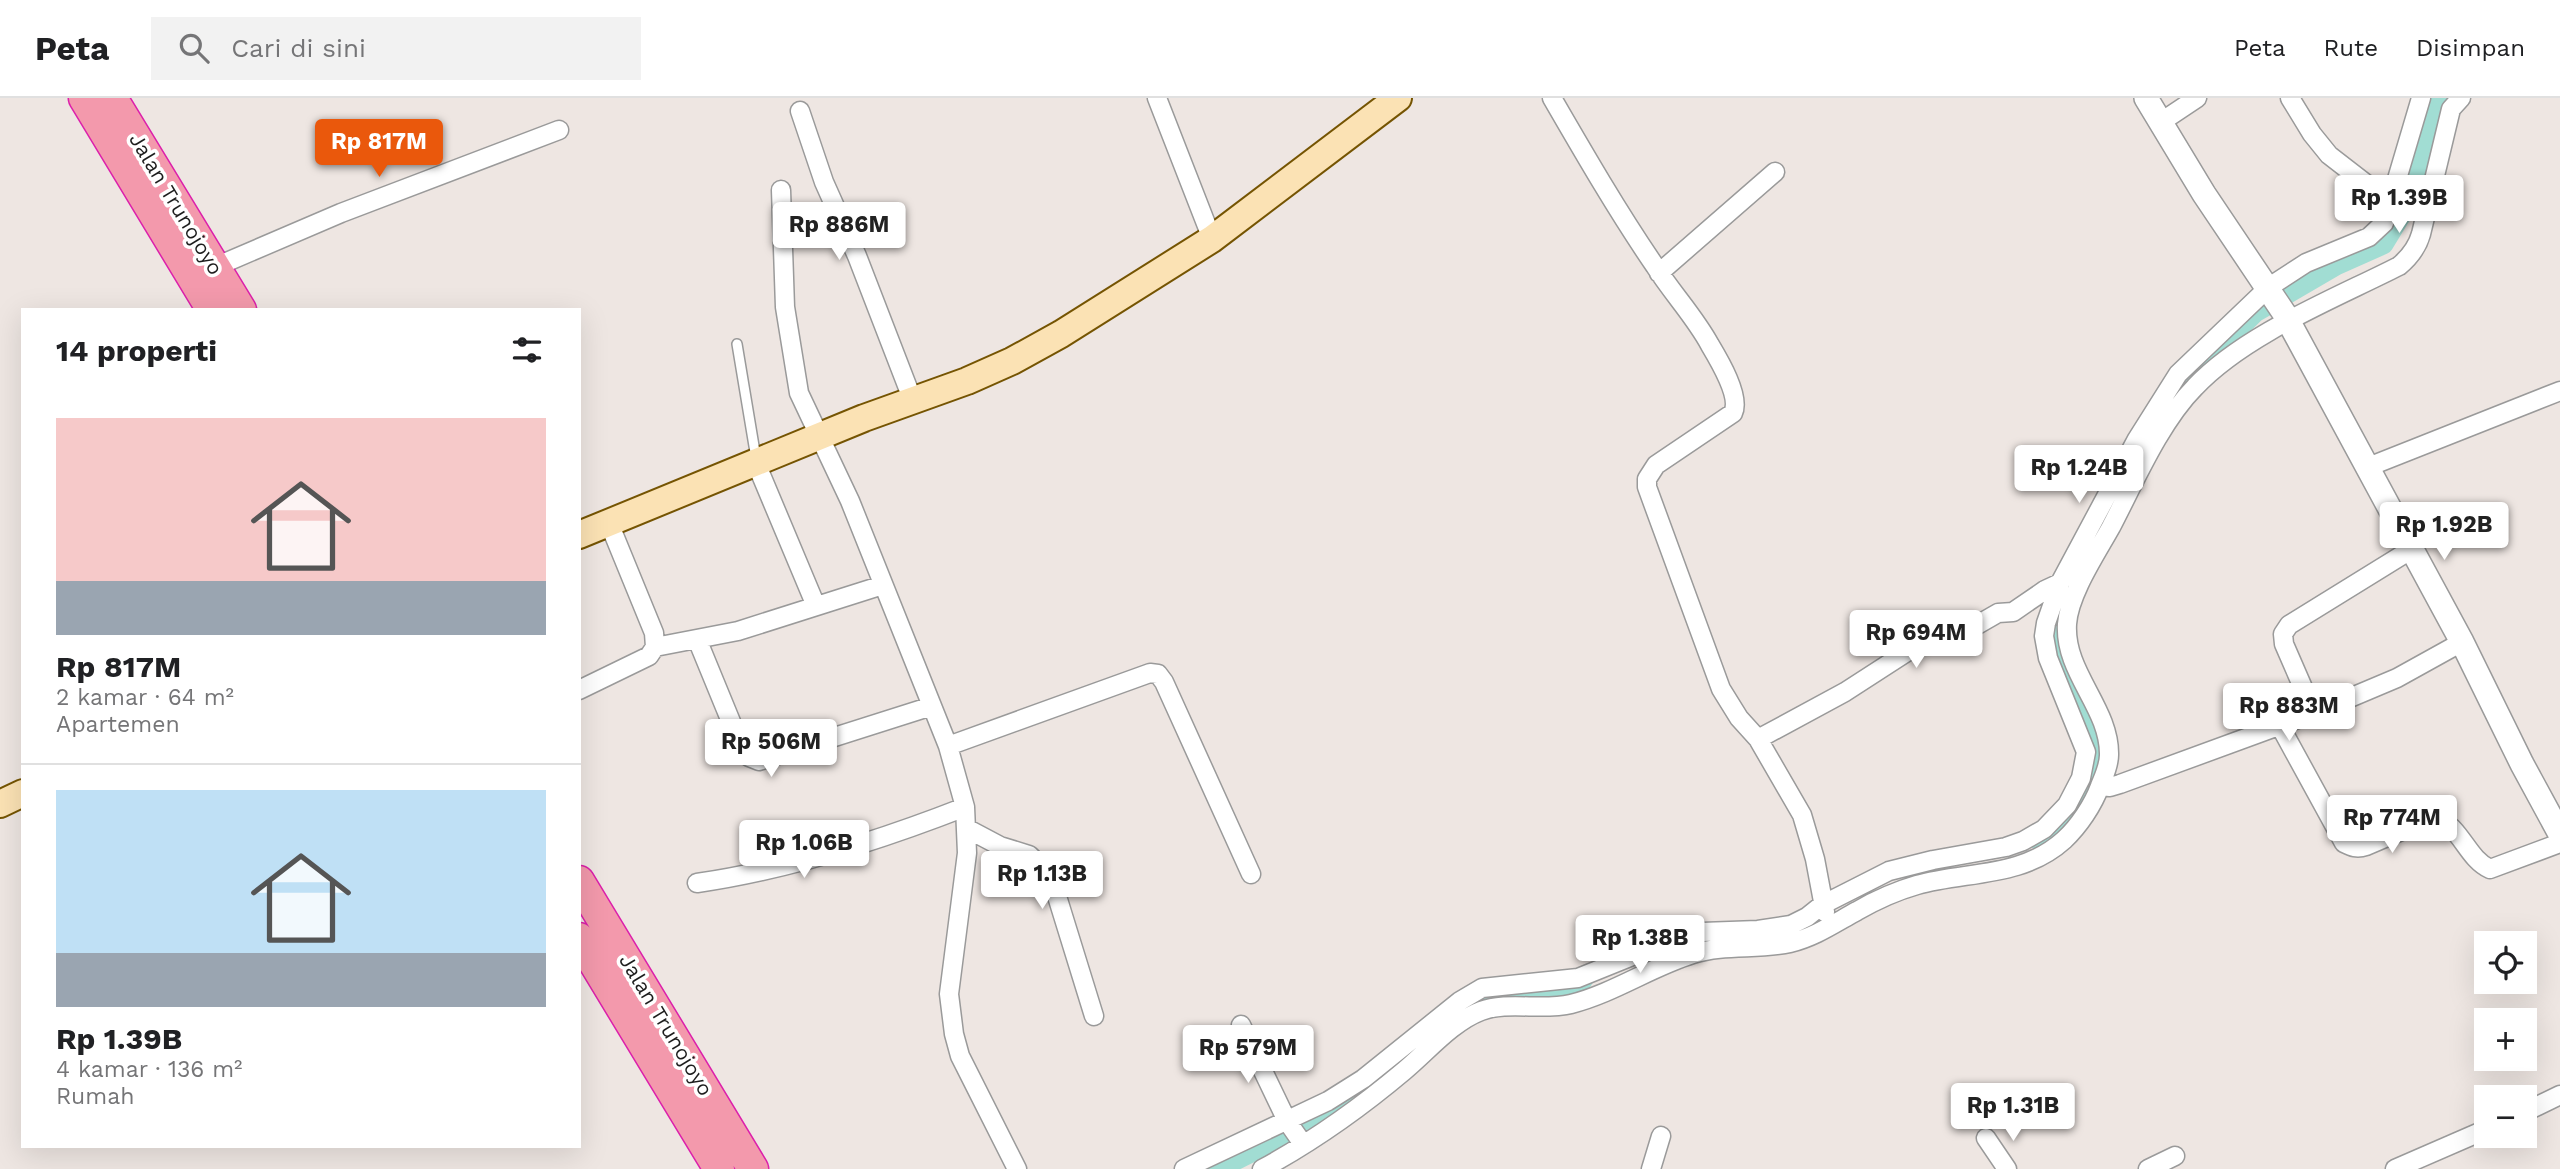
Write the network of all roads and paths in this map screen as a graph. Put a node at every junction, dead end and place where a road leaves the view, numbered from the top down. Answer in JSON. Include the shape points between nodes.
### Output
{"nodes":[{"id":1,"x":84,"y":98,"type":"edge"},
{"id":2,"x":112,"y":98,"type":"edge"},
{"id":3,"x":1157,"y":98,"type":"edge"},
{"id":4,"x":1398,"y":98,"type":"edge"},
{"id":5,"x":1552,"y":98,"type":"edge"},
{"id":6,"x":2146,"y":98,"type":"edge"},
{"id":7,"x":2197,"y":98,"type":"edge"},
{"id":8,"x":2290,"y":98,"type":"edge"},
{"id":9,"x":2421,"y":98,"type":"edge"},
{"id":10,"x":2461,"y":98,"type":"edge"},
{"id":11,"x":800,"y":111,"type":"dead end"},
{"id":12,"x":2161,"y":122,"type":"junction"},
{"id":13,"x":559,"y":130,"type":"dead end"},
{"id":14,"x":1775,"y":172,"type":"dead end"},
{"id":15,"x":781,"y":190,"type":"dead end"},
{"id":16,"x":2391,"y":203,"type":"junction"},
{"id":17,"x":1212,"y":239,"type":"junction"},
{"id":18,"x":215,"y":267,"type":"junction"},
{"id":19,"x":1659,"y":273,"type":"junction"},
{"id":20,"x":2279,"y":304,"type":"junction"},
{"id":21,"x":211,"y":308,"type":"edge"},
{"id":22,"x":240,"y":308,"type":"edge"},
{"id":23,"x":737,"y":344,"type":"dead end"},
{"id":24,"x":2560,"y":391,"type":"edge"},
{"id":25,"x":913,"y":401,"type":"junction"},
{"id":26,"x":821,"y":436,"type":"junction"},
{"id":27,"x":756,"y":463,"type":"junction"},
{"id":28,"x":2368,"y":467,"type":"junction"},
{"id":29,"x":2121,"y":487,"type":"junction"},
{"id":30,"x":609,"y":523,"type":"junction"},
{"id":31,"x":581,"y":535,"type":"edge"},
{"id":32,"x":2412,"y":549,"type":"junction"},
{"id":33,"x":2060,"y":583,"type":"junction"},
{"id":34,"x":883,"y":585,"type":"junction"},
{"id":35,"x":816,"y":606,"type":"junction"},
{"id":36,"x":697,"y":639,"type":"junction"},
{"id":37,"x":2462,"y":642,"type":"junction"},
{"id":38,"x":655,"y":647,"type":"junction"},
{"id":39,"x":581,"y":689,"type":"edge"},
{"id":40,"x":932,"y":706,"type":"junction"},
{"id":41,"x":2314,"y":713,"type":"junction"},
{"id":42,"x":2280,"y":726,"type":"junction"},
{"id":43,"x":1758,"y":739,"type":"junction"},
{"id":44,"x":948,"y":746,"type":"junction"},
{"id":45,"x":2089,"y":791,"type":"junction"},
{"id":46,"x":21,"y":794,"type":"edge"},
{"id":47,"x":0,"y":804,"type":"edge"},
{"id":48,"x":965,"y":807,"type":"junction"},
{"id":49,"x":966,"y":828,"type":"junction"},
{"id":50,"x":2560,"y":834,"type":"edge"},
{"id":51,"x":2560,"y":843,"type":"edge"},
{"id":52,"x":1251,"y":874,"type":"dead end"},
{"id":53,"x":696,"y":883,"type":"dead end"},
{"id":54,"x":581,"y":885,"type":"edge"},
{"id":55,"x":1827,"y":915,"type":"junction"},
{"id":56,"x":581,"y":941,"type":"edge"},
{"id":57,"x":1543,"y":995,"type":"junction"},
{"id":58,"x":1484,"y":998,"type":"junction"},
{"id":59,"x":1094,"y":1016,"type":"dead end"},
{"id":60,"x":1241,"y":1026,"type":"dead end"},
{"id":61,"x":662,"y":1046,"type":"junction"},
{"id":62,"x":2560,"y":1095,"type":"edge"},
{"id":63,"x":2537,"y":1106,"type":"edge"},
{"id":64,"x":1294,"y":1132,"type":"junction"},
{"id":65,"x":2474,"y":1135,"type":"edge"},
{"id":66,"x":1661,"y":1136,"type":"dead end"},
{"id":67,"x":1986,"y":1139,"type":"dead end"},
{"id":68,"x":2175,"y":1156,"type":"dead end"},
{"id":69,"x":719,"y":1169,"type":"edge"},
{"id":70,"x":753,"y":1169,"type":"edge"},
{"id":71,"x":1017,"y":1169,"type":"edge"},
{"id":72,"x":1184,"y":1169,"type":"edge"},
{"id":73,"x":1262,"y":1169,"type":"edge"},
{"id":74,"x":1651,"y":1169,"type":"edge"},
{"id":75,"x":2007,"y":1169,"type":"edge"},
{"id":76,"x":2148,"y":1169,"type":"edge"},
{"id":77,"x":2395,"y":1169,"type":"edge"}],
"edges":[{"from":1,"to":21,"type":"highway","name":"Jalan Trunojoyo"},
{"from":2,"to":18,"type":"highway","name":"Jalan Trunojoyo"},
{"from":3,"to":17,"type":"street"},
{"from":4,"to":17,"type":"main road"},
{"from":5,"to":19,"type":"street"},
{"from":6,"to":12,"type":"street"},
{"from":7,"to":12,"type":"street"},
{"from":8,"to":16,"type":"street","via":[[2329,155]]},
{"from":9,"to":16,"type":"street"},
{"from":10,"to":20,"type":"street","via":[[2451,109],[2421,234],[2408,259],[2399,267]]},
{"from":11,"to":25,"type":"street"},
{"from":12,"to":20,"type":"street"},
{"from":13,"to":18,"type":"street","via":[[341,213]]},
{"from":14,"to":19,"type":"street"},
{"from":15,"to":26,"type":"street","via":[[785,307],[794,373]]},
{"from":16,"to":20,"type":"street","via":[[2384,223],[2369,237],[2306,263]]},
{"from":17,"to":25,"type":"main road","via":[[1012,361]]},
{"from":18,"to":22,"type":"highway","name":"Jalan Trunojoyo"},
{"from":19,"to":43,"type":"street","via":[[1710,344],[1737,405],[1716,427],[1656,465],[1647,486],[1721,689]]},
{"from":20,"to":28,"type":"street"},
{"from":20,"to":29,"type":"street","via":[[2195,386]]},
{"from":20,"to":29,"type":"street","via":[[2171,383]]},
{"from":23,"to":27,"type":"lane"},
{"from":24,"to":28,"type":"street"},
{"from":25,"to":26,"type":"main road"},
{"from":26,"to":27,"type":"main road"},
{"from":26,"to":34,"type":"street"},
{"from":27,"to":30,"type":"main road"},
{"from":27,"to":35,"type":"street"},
{"from":28,"to":32,"type":"street"},
{"from":29,"to":33,"type":"street"},
{"from":29,"to":45,"type":"street","via":[[2067,617],[2069,656],[2109,742],[2108,768]]},
{"from":30,"to":31,"type":"main road"},
{"from":30,"to":38,"type":"street","via":[[654,633]]},
{"from":32,"to":37,"type":"street"},
{"from":32,"to":41,"type":"street","via":[[2284,630],[2284,644]]},
{"from":33,"to":43,"type":"street","via":[[2013,612],[1998,613],[1958,636],[1927,639],[1845,692]]},
{"from":33,"to":45,"type":"street","via":[[2046,623],[2045,645],[2086,752]]},
{"from":34,"to":35,"type":"street"},
{"from":34,"to":40,"type":"street"},
{"from":35,"to":36,"type":"street"},
{"from":36,"to":38,"type":"street"},
{"from":36,"to":40,"type":"street","via":[[743,751],[759,761]]},
{"from":37,"to":41,"type":"street","via":[[2397,678]]},
{"from":37,"to":50,"type":"street"},
{"from":38,"to":39,"type":"street","via":[[649,656]]},
{"from":40,"to":44,"type":"street"},
{"from":41,"to":42,"type":"street"},
{"from":42,"to":45,"type":"street"},
{"from":42,"to":51,"type":"street","via":[[2344,843],[2350,846],[2366,846],[2434,817],[2449,824],[2490,869]]},
{"from":43,"to":55,"type":"street","via":[[1808,830]]},
{"from":44,"to":48,"type":"street"},
{"from":44,"to":52,"type":"street","via":[[1156,673]]},
{"from":45,"to":55,"type":"street","via":[[2024,841],[1896,868]]},
{"from":46,"to":47,"type":"main road"},
{"from":48,"to":49,"type":"street"},
{"from":48,"to":53,"type":"street","via":[[902,832],[789,865]]},
{"from":49,"to":59,"type":"street","via":[[1029,855],[1047,872]]},
{"from":49,"to":71,"type":"street","via":[[962,903],[949,994],[951,1017],[960,1056]]},
{"from":54,"to":61,"type":"highway","name":"Jalan Trunojoyo"},
{"from":55,"to":57,"type":"street","via":[[1758,930],[1690,935]]},
{"from":55,"to":57,"type":"street","via":[[1806,938],[1789,943],[1691,954],[1569,1004]]},
{"from":56,"to":61,"type":"highway","name":"Jalan Trunojoyo"},
{"from":57,"to":58,"type":"street"},
{"from":57,"to":58,"type":"street"},
{"from":58,"to":64,"type":"street","via":[[1367,1101]]},
{"from":58,"to":64,"type":"street","via":[[1469,994]]},
{"from":60,"to":64,"type":"street"},
{"from":61,"to":69,"type":"highway","name":"Jalan Trunojoyo"},
{"from":61,"to":70,"type":"highway","name":"Jalan Trunojoyo"},
{"from":62,"to":63,"type":"street"},
{"from":64,"to":72,"type":"street"},
{"from":64,"to":73,"type":"street"},
{"from":65,"to":77,"type":"street"},
{"from":66,"to":74,"type":"street"},
{"from":67,"to":75,"type":"street"},
{"from":68,"to":76,"type":"street"}]}
